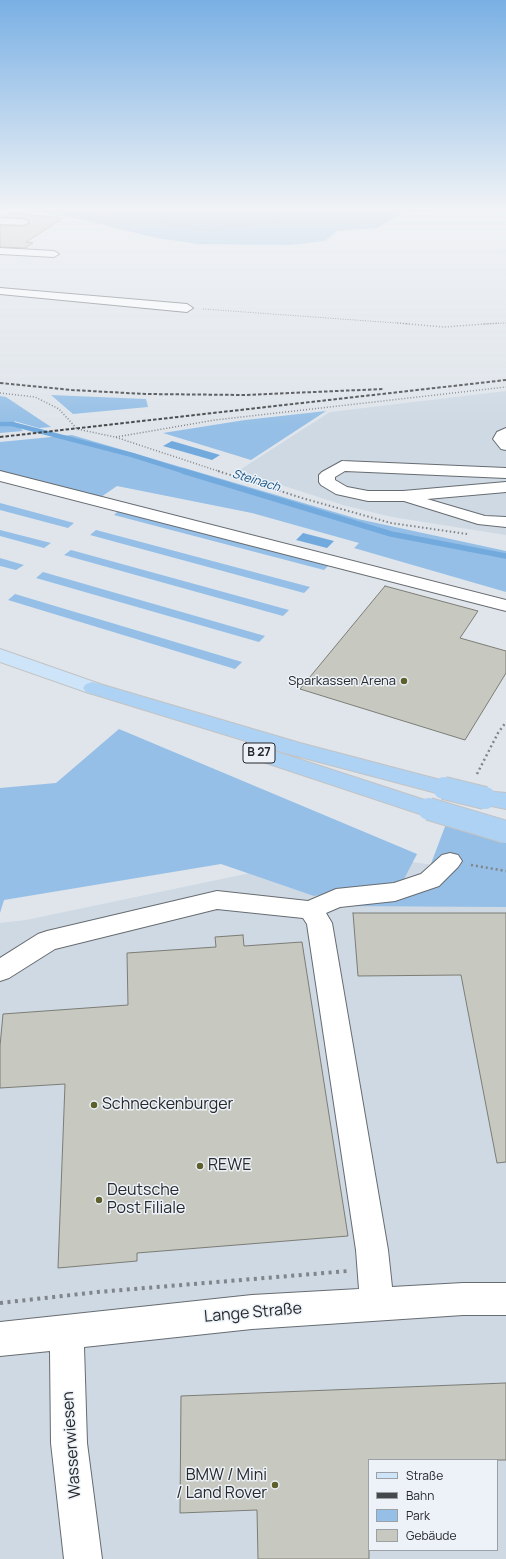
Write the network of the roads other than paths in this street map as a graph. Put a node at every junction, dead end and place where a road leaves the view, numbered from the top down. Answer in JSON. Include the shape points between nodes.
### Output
{"nodes":[{"id":1,"x":0,"y":291,"type":"edge"},
{"id":2,"x":187,"y":308,"type":"road end"},
{"id":3,"x":506,"y":432,"type":"edge"},
{"id":4,"x":506,"y":446,"type":"edge"},
{"id":5,"x":506,"y":473,"type":"edge"},
{"id":6,"x":0,"y":476,"type":"edge"},
{"id":7,"x":506,"y":487,"type":"edge"},
{"id":8,"x":403,"y":496,"type":"junction"},
{"id":9,"x":506,"y":522,"type":"edge"},
{"id":10,"x":506,"y":606,"type":"edge"},
{"id":11,"x":0,"y":655,"type":"edge"},
{"id":12,"x":93,"y":688,"type":"junction"},
{"id":13,"x":499,"y":798,"type":"edge"},
{"id":14,"x":506,"y":832,"type":"edge"},
{"id":15,"x":450,"y":861,"type":"dead end"},
{"id":16,"x":310,"y":910,"type":"junction"},
{"id":17,"x":0,"y":971,"type":"edge"},
{"id":18,"x":506,"y":1300,"type":"edge"},
{"id":19,"x":377,"y":1304,"type":"junction"},
{"id":20,"x":67,"y":1331,"type":"junction"},
{"id":21,"x":0,"y":1339,"type":"edge"},
{"id":22,"x":83,"y":1559,"type":"edge"}],
"edges":[{"from":1,"to":2,"type":"street"},
{"from":3,"to":4,"type":"street","via":[[500,439]]},
{"from":5,"to":8,"type":"street","via":[[342,466],[327,475],[327,482],[342,491],[368,496]]},
{"from":6,"to":10,"type":"street"},
{"from":7,"to":8,"type":"street"},
{"from":8,"to":9,"type":"street","via":[[484,521]]},
{"from":11,"to":12,"type":"main road","number":"B 27"},
{"from":12,"to":13,"type":"highway","number":"B 27","bridge":true,"via":[[293,748],[444,788]]},
{"from":12,"to":14,"type":"highway","number":"B 27","bridge":true,"via":[[203,735]]},
{"from":15,"to":16,"type":"street","via":[[430,880],[396,892],[336,898]]},
{"from":16,"to":17,"type":"street","via":[[217,900],[48,941]]},
{"from":16,"to":19,"type":"street","via":[[319,923],[372,1250]]},
{"from":18,"to":19,"type":"street","name":"Lange Straße","via":[[463,1299]]},
{"from":19,"to":20,"type":"street","name":"Lange Straße","via":[[252,1312]]},
{"from":20,"to":21,"type":"street","name":"Lange Straße"},
{"from":20,"to":22,"type":"street","name":"Wasserwiesen","via":[[69,1443]]}]}
